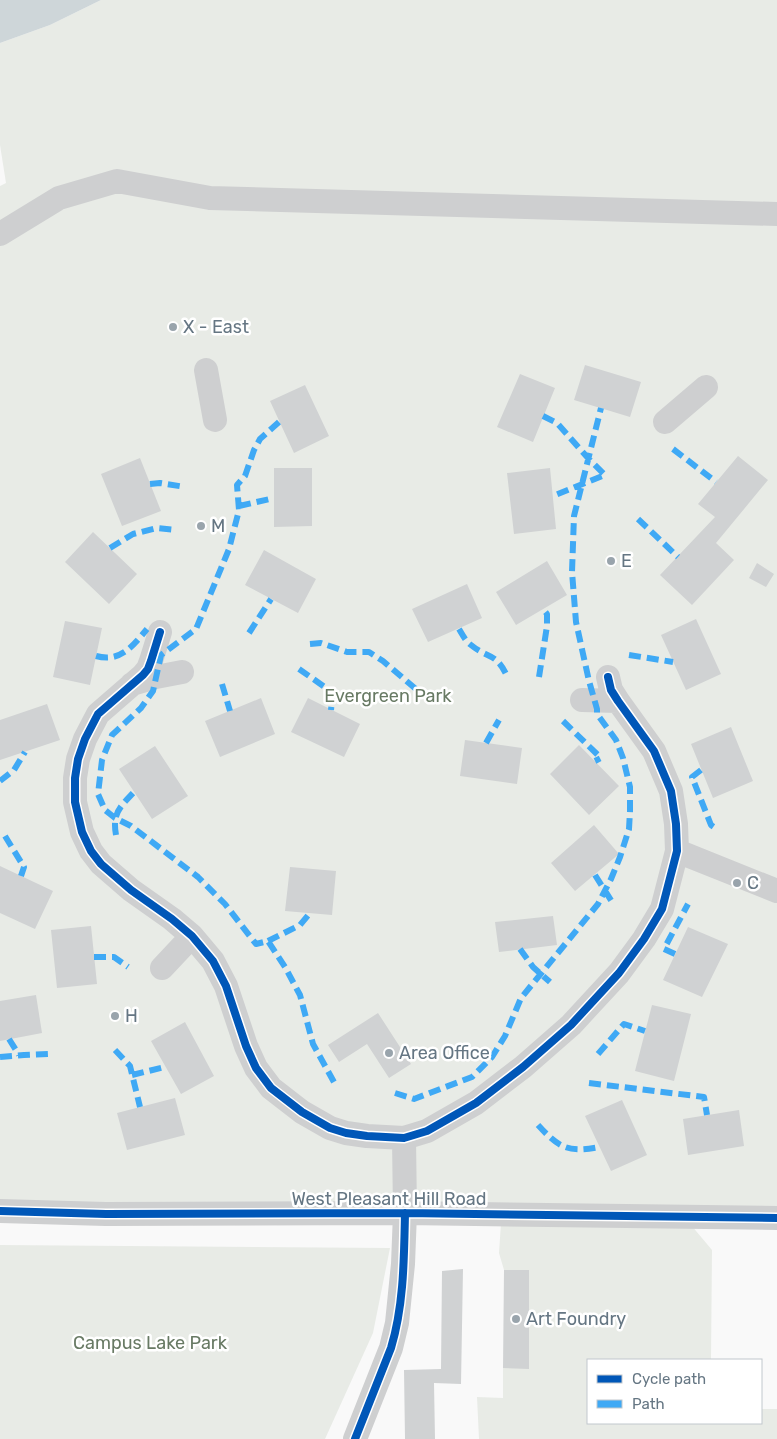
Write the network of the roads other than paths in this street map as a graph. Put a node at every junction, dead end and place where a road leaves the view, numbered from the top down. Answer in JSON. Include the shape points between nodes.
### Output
{"nodes":[{"id":1,"x":777,"y":214,"type":"edge"},
{"id":2,"x":0,"y":234,"type":"edge"},
{"id":3,"x":206,"y":370,"type":"dead end"},
{"id":4,"x":706,"y":386,"type":"dead end"},
{"id":5,"x":215,"y":420,"type":"dead end"},
{"id":6,"x":665,"y":422,"type":"dead end"},
{"id":7,"x":160,"y":632,"type":"dead end"},
{"id":8,"x":182,"y":672,"type":"dead end"},
{"id":9,"x":608,"y":677,"type":"dead end"},
{"id":10,"x":132,"y":684,"type":"junction"},
{"id":11,"x":582,"y":700,"type":"dead end"},
{"id":12,"x":618,"y":702,"type":"junction"},
{"id":13,"x":677,"y":851,"type":"junction"},
{"id":14,"x":777,"y":891,"type":"edge"},
{"id":15,"x":192,"y":936,"type":"junction"},
{"id":16,"x":162,"y":968,"type":"dead end"},
{"id":17,"x":404,"y":1138,"type":"junction"},
{"id":18,"x":0,"y":1211,"type":"edge"},
{"id":19,"x":405,"y":1213,"type":"junction"},
{"id":20,"x":777,"y":1218,"type":"edge"},
{"id":21,"x":355,"y":1439,"type":"edge"}],
"edges":[{"from":1,"to":2,"type":"street","via":[[210,198],[117,181],[59,198]]},
{"from":3,"to":5,"type":"street"},
{"from":4,"to":6,"type":"street"},
{"from":7,"to":10,"type":"street","via":[[148,669]]},
{"from":8,"to":10,"type":"street"},
{"from":9,"to":12,"type":"street"},
{"from":10,"to":15,"type":"street","via":[[98,714],[78,759],[75,802],[82,832],[102,864]]},
{"from":11,"to":12,"type":"street"},
{"from":12,"to":13,"type":"street","via":[[662,766],[675,813]]},
{"from":13,"to":14,"type":"street"},
{"from":13,"to":17,"type":"street","via":[[662,909],[644,939],[619,973],[570,1025],[476,1103],[427,1131]]},
{"from":15,"to":16,"type":"street"},
{"from":15,"to":17,"type":"street","via":[[213,962],[226,986],[249,1053],[271,1088],[330,1128],[367,1136]]},
{"from":17,"to":19,"type":"street"},
{"from":18,"to":19,"type":"street","name":"West Pleasant Hill Road"},
{"from":19,"to":20,"type":"street","name":"West Pleasant Hill Road"},
{"from":19,"to":21,"type":"street","via":[[396,1332]]}]}
